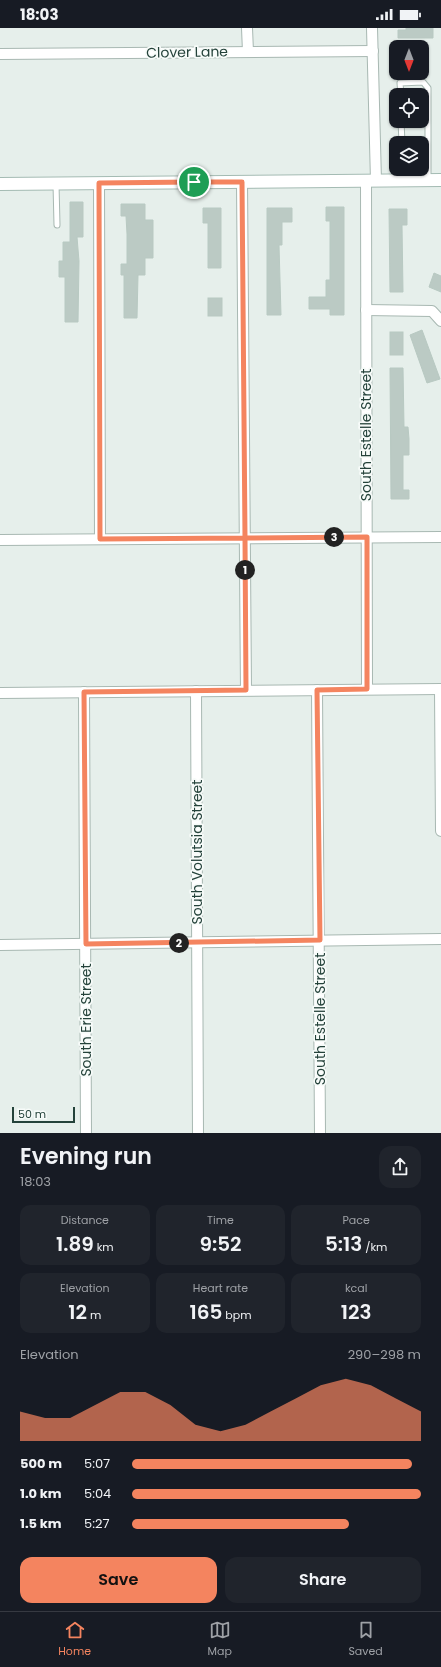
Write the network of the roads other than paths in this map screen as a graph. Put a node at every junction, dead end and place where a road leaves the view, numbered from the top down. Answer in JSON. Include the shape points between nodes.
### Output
{"nodes":[{"id":1,"x":247,"y":28,"type":"edge"},
{"id":2,"x":372,"y":28,"type":"edge"},
{"id":3,"x":373,"y":51,"type":"junction"},
{"id":4,"x":248,"y":52,"type":"junction"},
{"id":5,"x":0,"y":54,"type":"edge"},
{"id":6,"x":400,"y":88,"type":"edge"},
{"id":7,"x":428,"y":88,"type":"edge"},
{"id":8,"x":428,"y":128,"type":"edge"},
{"id":9,"x":398,"y":176,"type":"edge"},
{"id":10,"x":408,"y":176,"type":"edge"},
{"id":11,"x":428,"y":180,"type":"junction"},
{"id":12,"x":441,"y":180,"type":"edge"},
{"id":13,"x":370,"y":181,"type":"junction"},
{"id":14,"x":242,"y":182,"type":"junction"},
{"id":15,"x":99,"y":183,"type":"junction"},
{"id":16,"x":0,"y":184,"type":"edge"},
{"id":17,"x":56,"y":184,"type":"junction"},
{"id":18,"x":57,"y":225,"type":"dead end"},
{"id":19,"x":366,"y":310,"type":"junction"},
{"id":20,"x":441,"y":321,"type":"edge"},
{"id":21,"x":367,"y":537,"type":"junction"},
{"id":22,"x":441,"y":537,"type":"edge"},
{"id":23,"x":245,"y":538,"type":"junction"},
{"id":24,"x":100,"y":539,"type":"junction"},
{"id":25,"x":0,"y":540,"type":"edge"},
{"id":26,"x":367,"y":689,"type":"junction"},
{"id":27,"x":441,"y":689,"type":"edge"},
{"id":28,"x":246,"y":690,"type":"junction"},
{"id":29,"x":317,"y":690,"type":"junction"},
{"id":30,"x":196,"y":691,"type":"junction"},
{"id":31,"x":84,"y":692,"type":"junction"},
{"id":32,"x":0,"y":693,"type":"edge"},
{"id":33,"x":441,"y":831,"type":"edge"},
{"id":34,"x":441,"y":939,"type":"edge"},
{"id":35,"x":320,"y":940,"type":"junction"},
{"id":36,"x":197,"y":942,"type":"junction"},
{"id":37,"x":86,"y":944,"type":"junction"},
{"id":38,"x":0,"y":946,"type":"edge"},
{"id":39,"x":86,"y":1133,"type":"edge"},
{"id":40,"x":198,"y":1133,"type":"edge"},
{"id":41,"x":320,"y":1133,"type":"edge"}],
"edges":[{"from":1,"to":4,"type":"street"},
{"from":2,"to":3,"type":"street","name":"South Estelle Street"},
{"from":3,"to":4,"type":"street","name":"Clover Lane"},
{"from":3,"to":13,"type":"street","name":"South Estelle Street"},
{"from":4,"to":5,"type":"street","name":"Clover Lane"},
{"from":6,"to":7,"type":"lane","via":[[400,83],[423,82]]},
{"from":8,"to":11,"type":"lane"},
{"from":9,"to":13,"type":"main road"},
{"from":10,"to":11,"type":"main road"},
{"from":11,"to":12,"type":"main road"},
{"from":13,"to":14,"type":"main road"},
{"from":13,"to":19,"type":"street","name":"South Estelle Street"},
{"from":14,"to":15,"type":"main road"},
{"from":14,"to":23,"type":"street"},
{"from":15,"to":17,"type":"main road"},
{"from":15,"to":24,"type":"street"},
{"from":16,"to":17,"type":"main road"},
{"from":17,"to":18,"type":"lane"},
{"from":19,"to":20,"type":"street","via":[[432,311]]},
{"from":19,"to":21,"type":"street","name":"South Estelle Street"},
{"from":21,"to":22,"type":"street"},
{"from":21,"to":23,"type":"street"},
{"from":21,"to":26,"type":"street","name":"South Estelle Street"},
{"from":23,"to":24,"type":"street"},
{"from":23,"to":28,"type":"street"},
{"from":24,"to":25,"type":"street"},
{"from":26,"to":27,"type":"street"},
{"from":26,"to":29,"type":"street"},
{"from":27,"to":33,"type":"street"},
{"from":28,"to":29,"type":"street"},
{"from":28,"to":30,"type":"street"},
{"from":29,"to":35,"type":"street","name":"South Estelle Street"},
{"from":30,"to":31,"type":"street"},
{"from":30,"to":36,"type":"street","name":"South Volutsia Street"},
{"from":31,"to":32,"type":"street"},
{"from":31,"to":37,"type":"street","name":"South Erie Street"},
{"from":34,"to":35,"type":"street"},
{"from":35,"to":36,"type":"street"},
{"from":35,"to":41,"type":"street","name":"South Estelle Street"},
{"from":36,"to":37,"type":"street"},
{"from":36,"to":40,"type":"street","name":"South Volutsia Street"},
{"from":37,"to":38,"type":"street"},
{"from":37,"to":39,"type":"street","name":"South Erie Street"}]}
